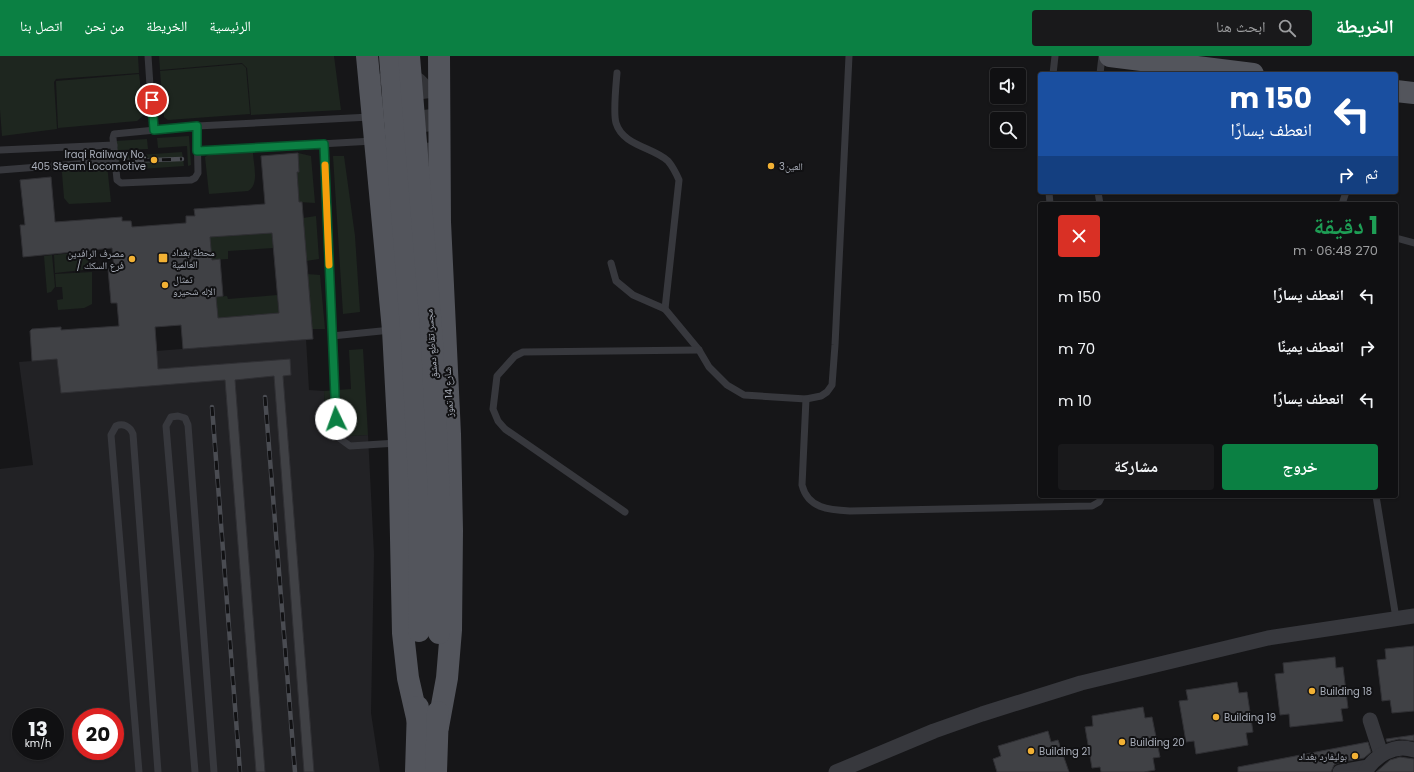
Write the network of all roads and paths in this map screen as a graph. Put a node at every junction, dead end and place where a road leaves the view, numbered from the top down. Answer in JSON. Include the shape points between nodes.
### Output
{"nodes":[{"id":1,"x":148,"y":56,"type":"edge"},
{"id":2,"x":367,"y":56,"type":"edge"},
{"id":3,"x":390,"y":56,"type":"edge"},
{"id":4,"x":409,"y":56,"type":"edge"},
{"id":5,"x":439,"y":56,"type":"edge"},
{"id":6,"x":848,"y":56,"type":"edge"},
{"id":7,"x":1055,"y":56,"type":"edge"},
{"id":8,"x":1102,"y":56,"type":"edge"},
{"id":9,"x":1110,"y":56,"type":"edge"},
{"id":10,"x":1053,"y":72,"type":"edge"},
{"id":11,"x":1100,"y":72,"type":"edge"},
{"id":12,"x":1237,"y":72,"type":"edge"},
{"id":13,"x":617,"y":73,"type":"dead end"},
{"id":14,"x":372,"y":117,"type":"junction"},
{"id":15,"x":197,"y":126,"type":"junction"},
{"id":16,"x":154,"y":130,"type":"junction"},
{"id":17,"x":375,"y":140,"type":"junction"},
{"id":18,"x":324,"y":144,"type":"junction"},
{"id":19,"x":114,"y":145,"type":"junction"},
{"id":20,"x":0,"y":150,"type":"edge"},
{"id":21,"x":197,"y":151,"type":"junction"},
{"id":22,"x":115,"y":162,"type":"junction"},
{"id":23,"x":0,"y":170,"type":"edge"},
{"id":24,"x":1398,"y":239,"type":"edge"},
{"id":25,"x":1414,"y":243,"type":"edge"},
{"id":26,"x":611,"y":263,"type":"dead end"},
{"id":27,"x":665,"y":309,"type":"junction"},
{"id":28,"x":392,"y":330,"type":"junction"},
{"id":29,"x":332,"y":336,"type":"junction"},
{"id":30,"x":699,"y":350,"type":"junction"},
{"id":31,"x":806,"y":399,"type":"junction"},
{"id":32,"x":399,"y":443,"type":"junction"},
{"id":33,"x":1101,"y":498,"type":"edge"},
{"id":34,"x":1376,"y":498,"type":"edge"},
{"id":35,"x":625,"y":512,"type":"dead end"},
{"id":36,"x":1414,"y":616,"type":"edge"},
{"id":37,"x":1396,"y":618,"type":"junction"},
{"id":38,"x":429,"y":632,"type":"junction"},
{"id":39,"x":1370,"y":720,"type":"dead end"},
{"id":40,"x":428,"y":725,"type":"junction"},
{"id":41,"x":1414,"y":750,"type":"edge"},
{"id":42,"x":1381,"y":754,"type":"junction"},
{"id":43,"x":1366,"y":770,"type":"edge"},
{"id":44,"x":139,"y":772,"type":"edge"},
{"id":45,"x":158,"y":772,"type":"edge"},
{"id":46,"x":195,"y":772,"type":"edge"},
{"id":47,"x":214,"y":772,"type":"edge"},
{"id":48,"x":416,"y":772,"type":"edge"},
{"id":49,"x":436,"y":772,"type":"edge"},
{"id":50,"x":836,"y":772,"type":"edge"},
{"id":51,"x":1340,"y":772,"type":"edge"}],
"edges":[{"from":1,"to":16,"type":"lane"},
{"from":2,"to":14,"type":"main road","name":"شارع 14 تموز"},
{"from":3,"to":38,"type":"main road","name":"مجسر تقاطع دمشق","bridge":true,"via":[[413,357]]},
{"from":4,"to":38,"type":"main road","name":"مجسر تقاطع دمشق","bridge":true,"via":[[432,341],[438,458],[439,497]]},
{"from":5,"to":40,"type":"main road","name":"شارع 14 تموز","via":[[440,222],[450,434],[451,630],[447,678]]},
{"from":6,"to":31,"type":"lane","via":[[832,385],[822,396]]},
{"from":7,"to":10,"type":"lane"},
{"from":8,"to":11,"type":"lane"},
{"from":9,"to":12,"type":"main road"},
{"from":13,"to":27,"type":"lane","via":[[616,123],[623,134],[640,147],[668,161],[679,180]]},
{"from":14,"to":15,"type":"lane"},
{"from":14,"to":17,"type":"main road","name":"شارع 14 تموز"},
{"from":15,"to":16,"type":"lane"},
{"from":15,"to":21,"type":"lane"},
{"from":16,"to":19,"type":"lane","via":[[116,133],[113,137]]},
{"from":17,"to":18,"type":"lane"},
{"from":17,"to":28,"type":"main road","name":"شارع 14 تموز"},
{"from":18,"to":21,"type":"lane"},
{"from":18,"to":29,"type":"lane"},
{"from":19,"to":20,"type":"lane"},
{"from":19,"to":22,"type":"lane"},
{"from":21,"to":22,"type":"lane","via":[[198,173],[191,180],[120,183],[116,179]]},
{"from":22,"to":23,"type":"lane"},
{"from":24,"to":25,"type":"lane"},
{"from":26,"to":27,"type":"lane","via":[[616,281],[633,295]]},
{"from":27,"to":30,"type":"lane"},
{"from":28,"to":29,"type":"lane"},
{"from":28,"to":32,"type":"main road","name":"شارع 14 تموز"},
{"from":29,"to":32,"type":"lane","via":[[339,438],[350,446]]},
{"from":30,"to":31,"type":"lane","via":[[709,367],[727,385],[744,395]]},
{"from":30,"to":35,"type":"lane","via":[[523,352],[515,356],[497,376],[493,409],[505,429]]},
{"from":31,"to":33,"type":"lane","via":[[802,485],[807,497],[821,507],[850,511],[1092,506]]},
{"from":32,"to":40,"type":"main road","name":"شارع 14 تموز","via":[[403,633],[408,678]]},
{"from":34,"to":37,"type":"lane"},
{"from":36,"to":37,"type":"street"},
{"from":37,"to":50,"type":"street","via":[[1268,638],[1081,683],[934,731]]},
{"from":38,"to":40,"type":"main road","name":"شارع 14 تموز"},
{"from":39,"to":42,"type":"street"},
{"from":40,"to":48,"type":"main road","name":"شارع 14 تموز"},
{"from":40,"to":49,"type":"main road","name":"شارع 14 تموز"},
{"from":41,"to":42,"type":"street","via":[[1395,749]]},
{"from":42,"to":43,"type":"street"},
{"from":43,"to":51,"type":"street"},
{"from":44,"to":45,"type":"lane","via":[[111,435],[116,426],[122,424],[129,427],[133,434]]},
{"from":46,"to":47,"type":"lane","via":[[166,426],[168,420],[178,416],[185,418],[188,425]]}]}
